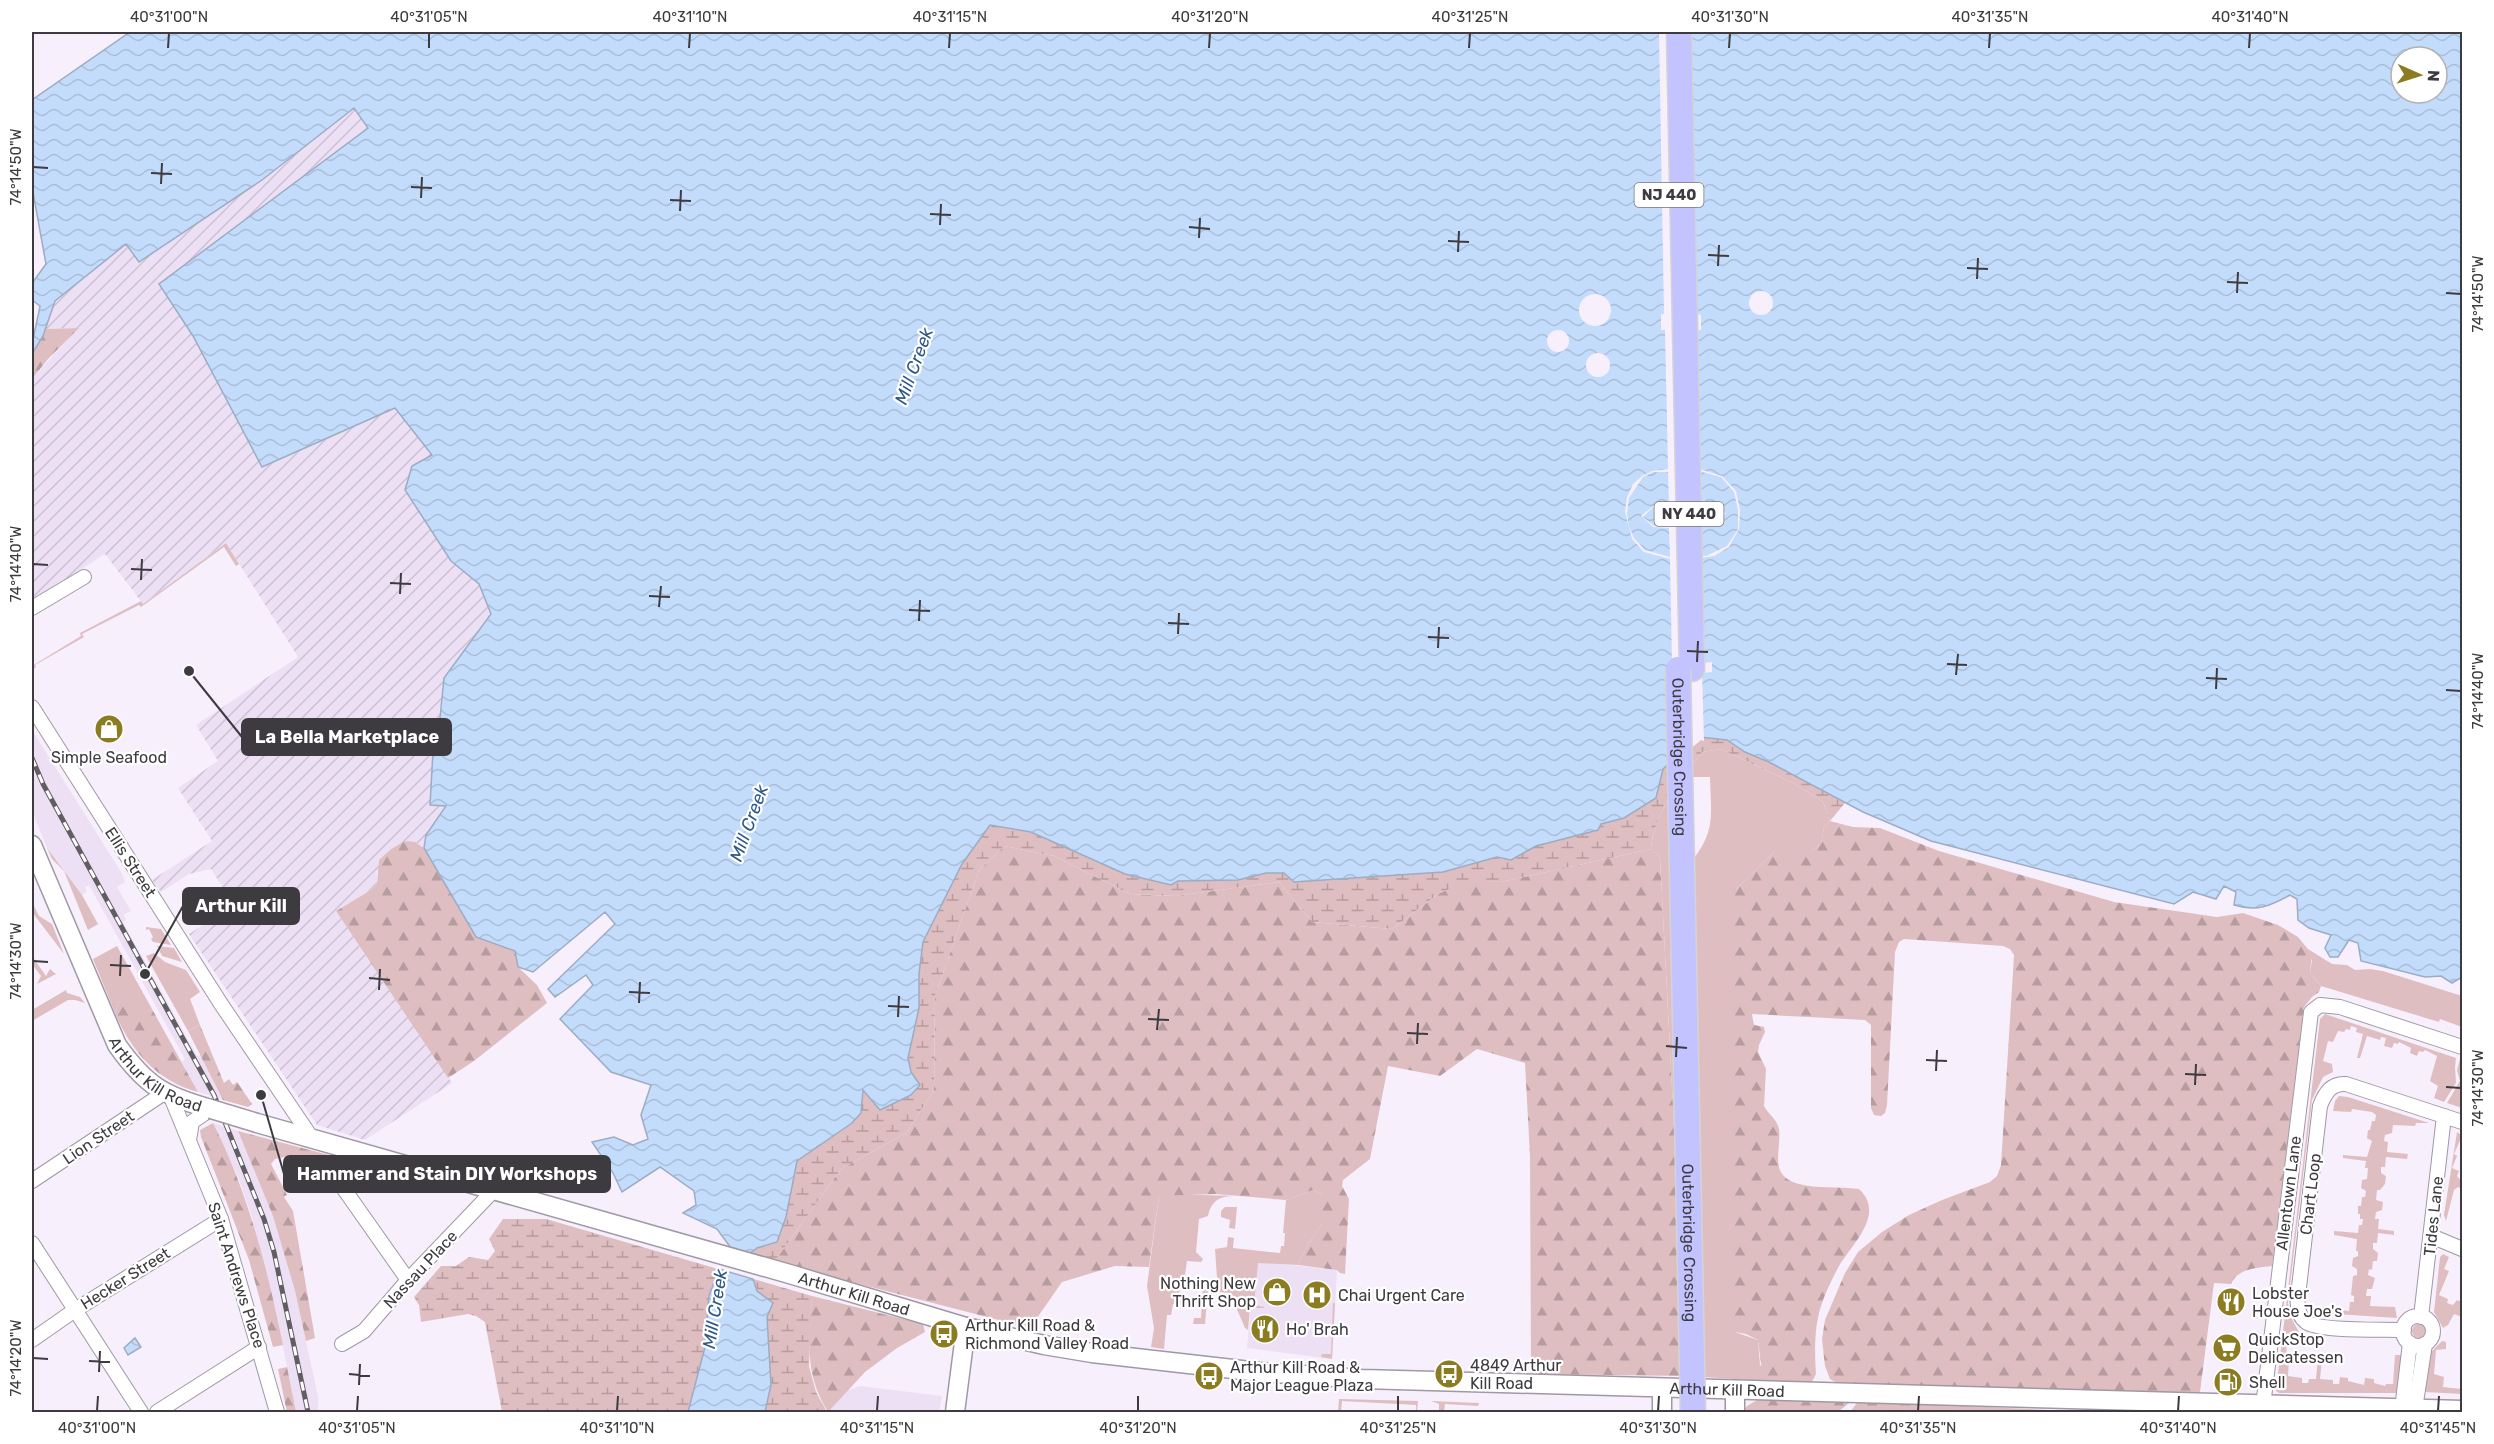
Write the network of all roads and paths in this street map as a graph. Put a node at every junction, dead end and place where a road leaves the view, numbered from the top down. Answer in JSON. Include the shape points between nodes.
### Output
{"nodes":[{"id":1,"x":1666,"y":32,"type":"edge"},
{"id":2,"x":1679,"y":32,"type":"edge"},
{"id":3,"x":1679,"y":359,"type":"junction"},
{"id":4,"x":84,"y":577,"type":"dead end"},
{"id":5,"x":32,"y":608,"type":"edge"},
{"id":6,"x":32,"y":707,"type":"edge"},
{"id":7,"x":32,"y":845,"type":"edge"},
{"id":8,"x":2463,"y":1047,"type":"edge"},
{"id":9,"x":167,"y":1095,"type":"junction"},
{"id":10,"x":211,"y":1109,"type":"junction"},
{"id":11,"x":2444,"y":1116,"type":"junction"},
{"id":12,"x":2463,"y":1122,"type":"edge"},
{"id":13,"x":311,"y":1137,"type":"junction"},
{"id":14,"x":189,"y":1140,"type":"junction"},
{"id":15,"x":32,"y":1181,"type":"edge"},
{"id":16,"x":339,"y":1182,"type":"dead end"},
{"id":17,"x":495,"y":1189,"type":"junction"},
{"id":18,"x":221,"y":1219,"type":"junction"},
{"id":19,"x":2431,"y":1236,"type":"junction"},
{"id":20,"x":32,"y":1243,"type":"edge"},
{"id":21,"x":2463,"y":1249,"type":"edge"},
{"id":22,"x":408,"y":1280,"type":"junction"},
{"id":23,"x":75,"y":1310,"type":"junction"},
{"id":24,"x":2421,"y":1317,"type":"junction"},
{"id":25,"x":966,"y":1327,"type":"junction"},
{"id":26,"x":2404,"y":1330,"type":"junction"},
{"id":27,"x":32,"y":1340,"type":"edge"},
{"id":28,"x":342,"y":1344,"type":"dead end"},
{"id":29,"x":2418,"y":1344,"type":"junction"},
{"id":30,"x":260,"y":1347,"type":"junction"},
{"id":31,"x":1662,"y":1389,"type":"junction"},
{"id":32,"x":1735,"y":1391,"type":"junction"},
{"id":33,"x":2263,"y":1409,"type":"edge"},
{"id":34,"x":2409,"y":1409,"type":"junction"},
{"id":35,"x":2463,"y":1410,"type":"edge"},
{"id":36,"x":141,"y":1413,"type":"edge"},
{"id":37,"x":157,"y":1413,"type":"edge"},
{"id":38,"x":277,"y":1413,"type":"edge"},
{"id":39,"x":955,"y":1413,"type":"edge"},
{"id":40,"x":1662,"y":1413,"type":"edge"},
{"id":41,"x":1693,"y":1413,"type":"edge"},
{"id":42,"x":1707,"y":1413,"type":"edge"},
{"id":43,"x":1735,"y":1413,"type":"edge"}],
"edges":[{"from":1,"to":3,"type":"highway","name":"Outerbridge Crossing","number":"NJ 440"},
{"from":2,"to":3,"type":"highway","name":"Outerbridge Crossing","number":"NJ 440"},
{"from":3,"to":41,"type":"highway","name":"Outerbridge Crossing","number":"NY 440","bridge":true},
{"from":3,"to":42,"type":"highway","name":"Outerbridge Crossing","number":"NY 440"},
{"from":4,"to":5,"type":"street"},
{"from":6,"to":13,"type":"street","name":"Ellis Street","via":[[221,1004]]},
{"from":7,"to":9,"type":"street","name":"Arthur Kill Road","via":[[117,1045],[146,1079]]},
{"from":8,"to":33,"type":"street","name":"Allentown Lane","via":[[2340,1007],[2314,1008],[2309,1018]]},
{"from":9,"to":10,"type":"street","name":"Arthur Kill Road"},
{"from":9,"to":14,"type":"street","name":"Saint Andrews Place"},
{"from":9,"to":15,"type":"street","name":"Lion Street"},
{"from":10,"to":13,"type":"street","name":"Arthur Kill Road","bridge":true},
{"from":10,"to":14,"type":"street","via":[[192,1122]]},
{"from":11,"to":12,"type":"street"},
{"from":11,"to":19,"type":"street","name":"Tides Lane"},
{"from":11,"to":26,"type":"street","name":"Chart Loop","via":[[2340,1083],[2324,1095],[2320,1106],[2298,1296],[2300,1312],[2307,1322],[2320,1327]]},
{"from":13,"to":17,"type":"street","name":"Arthur Kill Road"},
{"from":14,"to":18,"type":"street","name":"Saint Andrews Place"},
{"from":16,"to":22,"type":"street"},
{"from":17,"to":22,"type":"street","name":"Nassau Place"},
{"from":17,"to":25,"type":"street","name":"Arthur Kill Road"},
{"from":18,"to":23,"type":"street","name":"Hecker Street"},
{"from":18,"to":30,"type":"street","name":"Saint Andrews Place"},
{"from":19,"to":21,"type":"street"},
{"from":19,"to":24,"type":"street","name":"Tides Lane"},
{"from":20,"to":23,"type":"street"},
{"from":22,"to":28,"type":"street","name":"Nassau Place","via":[[364,1331]]},
{"from":23,"to":27,"type":"street","name":"Hecker Street"},
{"from":23,"to":36,"type":"street"},
{"from":24,"to":26,"type":"street","via":[[2409,1320]]},
{"from":24,"to":29,"type":"street","name":"Tides Lane","via":[[2430,1321],[2433,1330],[2431,1339]]},
{"from":25,"to":31,"type":"street","name":"Arthur Kill Road","via":[[1092,1353],[1269,1373],[1362,1380]]},
{"from":25,"to":39,"type":"street"},
{"from":26,"to":29,"type":"street","via":[[2405,1336]]},
{"from":29,"to":34,"type":"street","name":"Tides Lane"},
{"from":29,"to":34,"type":"street","name":"Tides Lane","via":[[2421,1376]]},
{"from":30,"to":37,"type":"street"},
{"from":30,"to":38,"type":"street","name":"Saint Andrews Place"},
{"from":31,"to":32,"type":"street","name":"Arthur Kill Road"},
{"from":31,"to":40,"type":"street"},
{"from":32,"to":33,"type":"street","name":"Arthur Kill Road"},
{"from":32,"to":43,"type":"street"},
{"from":33,"to":34,"type":"street","name":"Arthur Kill Road"},
{"from":34,"to":35,"type":"street","name":"Arthur Kill Road"}]}
